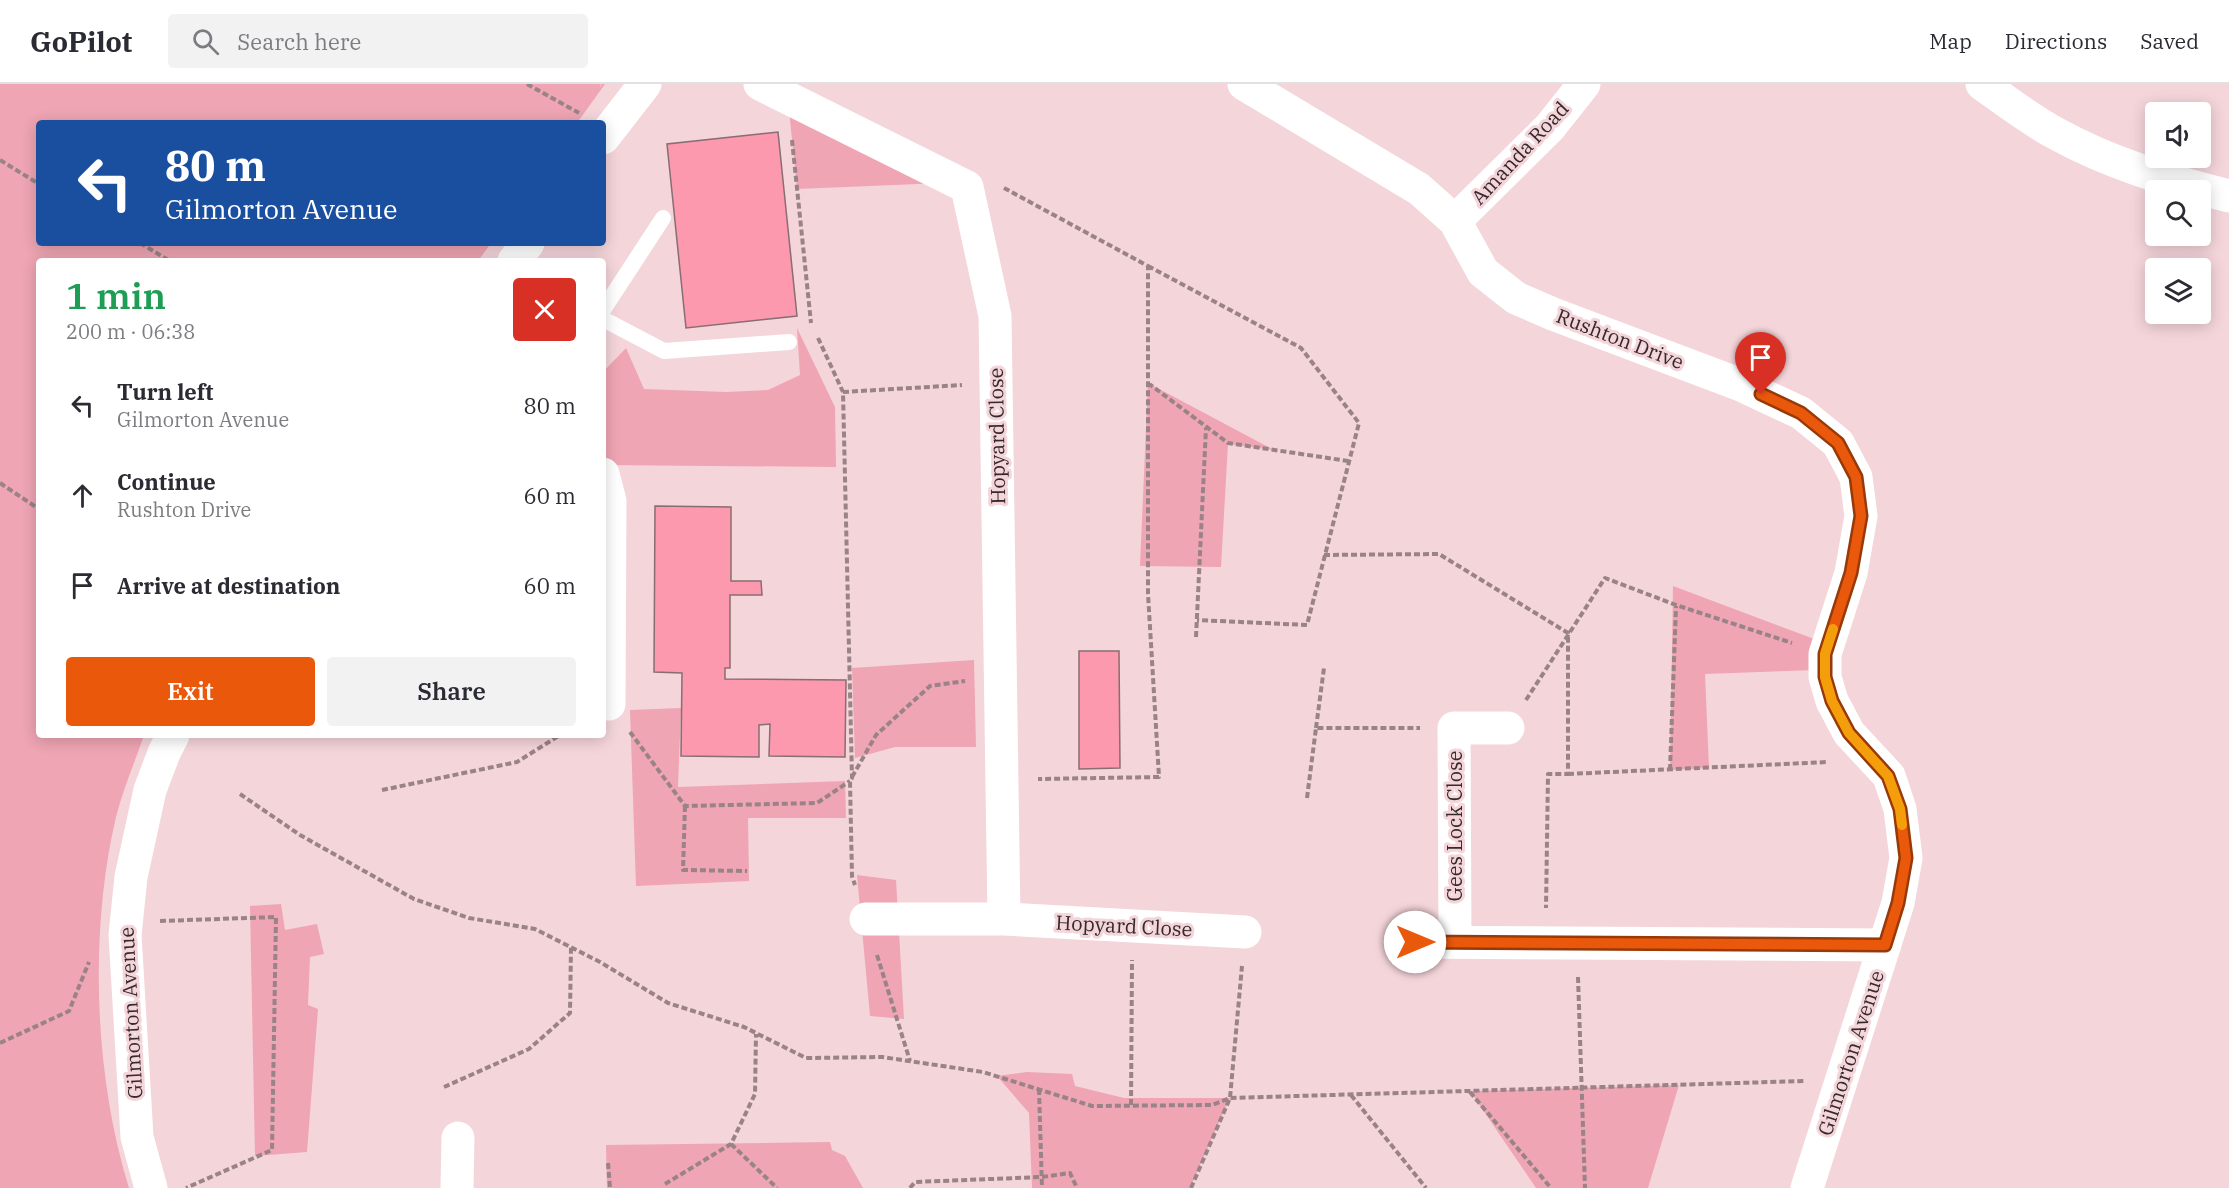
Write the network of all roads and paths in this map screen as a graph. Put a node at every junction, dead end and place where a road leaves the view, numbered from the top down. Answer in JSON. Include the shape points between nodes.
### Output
{"nodes":[{"id":1,"x":527,"y":84,"type":"edge"},
{"id":2,"x":645,"y":84,"type":"edge"},
{"id":3,"x":1244,"y":84,"type":"edge"},
{"id":4,"x":1584,"y":84,"type":"edge"},
{"id":5,"x":1982,"y":84,"type":"edge"},
{"id":6,"x":774,"y":91,"type":"edge"},
{"id":7,"x":583,"y":120,"type":"edge"},
{"id":8,"x":604,"y":120,"type":"edge"},
{"id":9,"x":0,"y":160,"type":"edge"},
{"id":10,"x":36,"y":182,"type":"edge"},
{"id":11,"x":967,"y":187,"type":"junction"},
{"id":12,"x":2229,"y":196,"type":"edge"},
{"id":13,"x":663,"y":218,"type":"dead end"},
{"id":14,"x":1455,"y":221,"type":"junction"},
{"id":15,"x":145,"y":246,"type":"edge"},
{"id":16,"x":526,"y":246,"type":"edge"},
{"id":17,"x":165,"y":258,"type":"edge"},
{"id":18,"x":516,"y":258,"type":"edge"},
{"id":19,"x":1149,"y":266,"type":"junction"},
{"id":20,"x":606,"y":305,"type":"edge"},
{"id":21,"x":606,"y":321,"type":"edge"},
{"id":22,"x":789,"y":342,"type":"dead end"},
{"id":23,"x":996,"y":382,"type":"junction"},
{"id":24,"x":1148,"y":383,"type":"junction"},
{"id":25,"x":843,"y":392,"type":"junction"},
{"id":26,"x":1206,"y":427,"type":"junction"},
{"id":27,"x":1348,"y":460,"type":"junction"},
{"id":28,"x":0,"y":483,"type":"edge"},
{"id":29,"x":606,"y":486,"type":"edge"},
{"id":30,"x":36,"y":507,"type":"edge"},
{"id":31,"x":1324,"y":555,"type":"junction"},
{"id":32,"x":1676,"y":605,"type":"junction"},
{"id":33,"x":1197,"y":620,"type":"junction"},
{"id":34,"x":1568,"y":633,"type":"junction"},
{"id":35,"x":1196,"y":637,"type":"dead end"},
{"id":36,"x":1825,"y":654,"type":"junction"},
{"id":37,"x":1324,"y":668,"type":"dead end"},
{"id":38,"x":1000,"y":675,"type":"junction"},
{"id":39,"x":609,"y":704,"type":"joint"},
{"id":40,"x":1316,"y":728,"type":"junction"},
{"id":41,"x":1454,"y":728,"type":"junction"},
{"id":42,"x":1508,"y":728,"type":"joint"},
{"id":43,"x":172,"y":738,"type":"edge"},
{"id":44,"x":555,"y":738,"type":"edge"},
{"id":45,"x":1874,"y":759,"type":"junction"},
{"id":46,"x":1670,"y":770,"type":"junction"},
{"id":47,"x":1568,"y":774,"type":"junction"},
{"id":48,"x":851,"y":780,"type":"junction"},
{"id":49,"x":1002,"y":780,"type":"junction"},
{"id":50,"x":382,"y":790,"type":"dead end"},
{"id":51,"x":240,"y":794,"type":"dead end"},
{"id":52,"x":1307,"y":798,"type":"dead end"},
{"id":53,"x":685,"y":806,"type":"junction"},
{"id":54,"x":747,"y":871,"type":"dead end"},
{"id":55,"x":866,"y":918,"type":"junction"},
{"id":56,"x":1004,"y":919,"type":"junction"},
{"id":57,"x":1132,"y":926,"type":"junction"},
{"id":58,"x":126,"y":928,"type":"junction"},
{"id":59,"x":1245,"y":932,"type":"joint"},
{"id":60,"x":1415,"y":942,"type":"dead end"},
{"id":61,"x":1455,"y":942,"type":"junction"},
{"id":62,"x":1561,"y":943,"type":"junction"},
{"id":63,"x":1885,"y":945,"type":"junction"},
{"id":64,"x":570,"y":947,"type":"junction"},
{"id":65,"x":756,"y":1034,"type":"junction"},
{"id":66,"x":0,"y":1043,"type":"edge"},
{"id":67,"x":910,"y":1061,"type":"junction"},
{"id":68,"x":1843,"y":1080,"type":"junction"},
{"id":69,"x":444,"y":1087,"type":"dead end"},
{"id":70,"x":1581,"y":1088,"type":"junction"},
{"id":71,"x":1039,"y":1089,"type":"junction"},
{"id":72,"x":1470,"y":1091,"type":"junction"},
{"id":73,"x":1351,"y":1094,"type":"junction"},
{"id":74,"x":1230,"y":1098,"type":"junction"},
{"id":75,"x":1131,"y":1106,"type":"junction"},
{"id":76,"x":458,"y":1138,"type":"dead end"},
{"id":77,"x":731,"y":1144,"type":"junction"},
{"id":78,"x":608,"y":1163,"type":"dead end"},
{"id":79,"x":1042,"y":1177,"type":"junction"},
{"id":80,"x":665,"y":1184,"type":"dead end"},
{"id":81,"x":151,"y":1188,"type":"edge"},
{"id":82,"x":186,"y":1188,"type":"edge"},
{"id":83,"x":457,"y":1188,"type":"edge"},
{"id":84,"x":610,"y":1188,"type":"edge"},
{"id":85,"x":777,"y":1188,"type":"edge"},
{"id":86,"x":910,"y":1188,"type":"edge"},
{"id":87,"x":1042,"y":1188,"type":"edge"},
{"id":88,"x":1077,"y":1188,"type":"edge"},
{"id":89,"x":1191,"y":1188,"type":"edge"},
{"id":90,"x":1426,"y":1188,"type":"edge"},
{"id":91,"x":1551,"y":1188,"type":"edge"},
{"id":92,"x":1585,"y":1188,"type":"edge"},
{"id":93,"x":1807,"y":1188,"type":"edge"}],
"edges":[{"from":1,"to":7,"type":"path"},
{"from":2,"to":8,"type":"street"},
{"from":3,"to":14,"type":"street","name":"Rushton Drive","via":[[1419,189]]},
{"from":4,"to":14,"type":"street","name":"Amanda Road","via":[[1550,127]]},
{"from":5,"to":12,"type":"street","via":[[2055,134],[2115,161]]},
{"from":6,"to":11,"type":"street"},
{"from":6,"to":25,"type":"path","via":[[809,320]]},
{"from":9,"to":10,"type":"path"},
{"from":11,"to":19,"type":"path","via":[[990,180]]},
{"from":11,"to":23,"type":"street","name":"Hopyard Close","via":[[995,316]]},
{"from":13,"to":20,"type":"lane"},
{"from":14,"to":36,"type":"street","name":"Rushton Drive","via":[[1483,272],[1516,298],[1741,385],[1801,413],[1838,443],[1856,477],[1861,516],[1851,573]]},
{"from":15,"to":17,"type":"path"},
{"from":16,"to":18,"type":"street"},
{"from":19,"to":24,"type":"path"},
{"from":19,"to":27,"type":"path","via":[[1301,348],[1359,423]]},
{"from":21,"to":22,"type":"lane","via":[[664,351]]},
{"from":23,"to":25,"type":"path"},
{"from":23,"to":38,"type":"street","name":"Hopyard Close"},
{"from":24,"to":26,"type":"path"},
{"from":24,"to":49,"type":"path","via":[[1148,594],[1159,777]]},
{"from":25,"to":48,"type":"path"},
{"from":26,"to":27,"type":"path","via":[[1228,443]]},
{"from":26,"to":33,"type":"path"},
{"from":27,"to":31,"type":"path"},
{"from":28,"to":30,"type":"path"},
{"from":29,"to":39,"type":"street","via":[[610,501]]},
{"from":31,"to":33,"type":"path","via":[[1307,625]]},
{"from":31,"to":34,"type":"path","via":[[1439,554]]},
{"from":32,"to":34,"type":"path","via":[[1605,578]]},
{"from":32,"to":36,"type":"path"},
{"from":32,"to":46,"type":"path"},
{"from":33,"to":35,"type":"path"},
{"from":34,"to":42,"type":"path"},
{"from":34,"to":47,"type":"path"},
{"from":36,"to":45,"type":"street","name":"Gilmorton Avenue","via":[[1825,677],[1832,701],[1849,733]]},
{"from":37,"to":40,"type":"path"},
{"from":38,"to":48,"type":"path","via":[[930,686],[876,735]]},
{"from":38,"to":49,"type":"street","name":"Hopyard Close"},
{"from":39,"to":53,"type":"path"},
{"from":40,"to":41,"type":"path"},
{"from":40,"to":52,"type":"path"},
{"from":41,"to":42,"type":"street","name":"Gees Lock Close"},
{"from":41,"to":61,"type":"street","name":"Gees Lock Close"},
{"from":43,"to":58,"type":"street","name":"Gilmorton Avenue","via":[[150,790],[131,877]]},
{"from":44,"to":50,"type":"path","via":[[517,762]]},
{"from":45,"to":46,"type":"path"},
{"from":45,"to":63,"type":"street","name":"Gilmorton Avenue","via":[[1888,776],[1900,809],[1906,858]]},
{"from":46,"to":47,"type":"path"},
{"from":47,"to":62,"type":"path","via":[[1548,774]]},
{"from":48,"to":53,"type":"path","via":[[817,803]]},
{"from":48,"to":55,"type":"path","via":[[852,876]]},
{"from":49,"to":56,"type":"street","name":"Hopyard Close"},
{"from":51,"to":64,"type":"path","via":[[300,835],[414,900],[469,918],[535,929]]},
{"from":53,"to":54,"type":"path","via":[[683,870]]},
{"from":55,"to":56,"type":"street","name":"Hopyard Close"},
{"from":55,"to":67,"type":"path"},
{"from":56,"to":57,"type":"street","name":"Hopyard Close"},
{"from":57,"to":59,"type":"street","name":"Hopyard Close"},
{"from":57,"to":75,"type":"path"},
{"from":58,"to":66,"type":"path","via":[[101,934],[69,1011]]},
{"from":58,"to":81,"type":"street","name":"Gilmorton Avenue","via":[[137,1137]]},
{"from":58,"to":82,"type":"path","via":[[276,917],[272,1150]]},
{"from":59,"to":74,"type":"path"},
{"from":60,"to":61,"type":"street"},
{"from":61,"to":62,"type":"street"},
{"from":62,"to":63,"type":"street"},
{"from":62,"to":70,"type":"path"},
{"from":63,"to":68,"type":"street","name":"Gilmorton Avenue"},
{"from":64,"to":65,"type":"path","via":[[668,1003]]},
{"from":64,"to":69,"type":"path","via":[[570,1013],[529,1049]]},
{"from":65,"to":67,"type":"path","via":[[806,1058],[882,1057]]},
{"from":65,"to":77,"type":"path","via":[[755,1094]]},
{"from":67,"to":71,"type":"path","via":[[983,1072]]},
{"from":68,"to":70,"type":"path"},
{"from":68,"to":93,"type":"street","name":"Gilmorton Avenue"},
{"from":70,"to":72,"type":"path"},
{"from":70,"to":92,"type":"path"},
{"from":71,"to":75,"type":"path","via":[[1092,1106]]},
{"from":71,"to":79,"type":"path"},
{"from":72,"to":73,"type":"path"},
{"from":72,"to":91,"type":"path"},
{"from":73,"to":74,"type":"path"},
{"from":73,"to":90,"type":"path"},
{"from":74,"to":75,"type":"path","via":[[1212,1105]]},
{"from":74,"to":89,"type":"path"},
{"from":76,"to":83,"type":"street"},
{"from":77,"to":80,"type":"path"},
{"from":77,"to":85,"type":"path"},
{"from":78,"to":84,"type":"path"},
{"from":79,"to":86,"type":"path","via":[[915,1182]]},
{"from":79,"to":87,"type":"path"},
{"from":79,"to":88,"type":"path","via":[[1070,1173]]}]}
